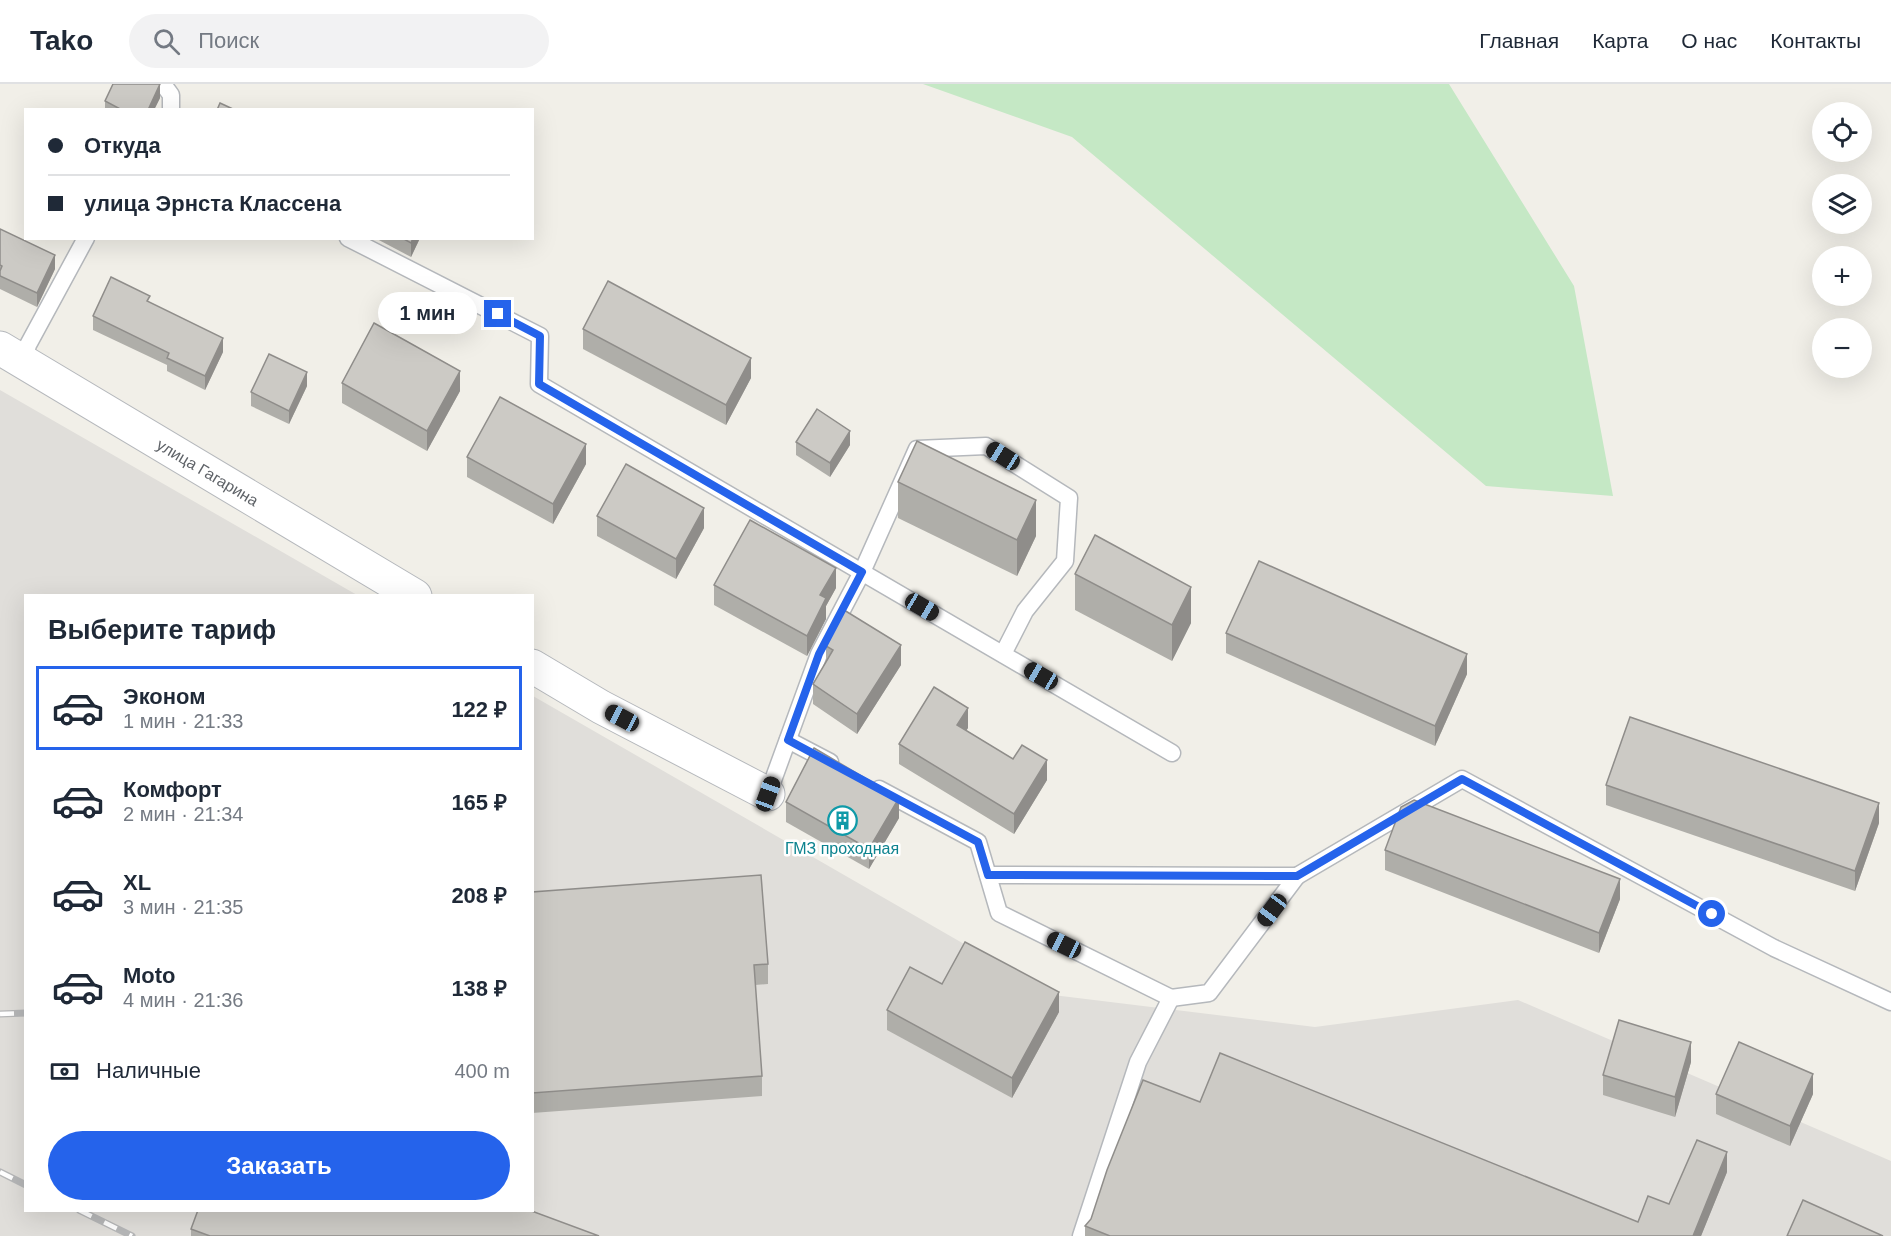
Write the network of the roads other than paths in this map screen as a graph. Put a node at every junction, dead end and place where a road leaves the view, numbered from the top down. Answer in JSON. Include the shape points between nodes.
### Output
{"nodes":[{"id":1,"x":163,"y":84,"type":"edge"},
{"id":2,"x":171,"y":108,"type":"edge"},
{"id":3,"x":85,"y":240,"type":"edge"},
{"id":4,"x":352,"y":240,"type":"edge"},
{"id":5,"x":12,"y":355,"type":"edge"},
{"id":6,"x":862,"y":572,"type":"junction"},
{"id":7,"x":412,"y":594,"type":"edge"},
{"id":8,"x":1003,"y":654,"type":"junction"},
{"id":9,"x":534,"y":667,"type":"edge"},
{"id":10,"x":788,"y":740,"type":"junction"},
{"id":11,"x":1172,"y":753,"type":"dead end"},
{"id":12,"x":841,"y":768,"type":"edge"},
{"id":13,"x":862,"y":779,"type":"edge"},
{"id":14,"x":768,"y":794,"type":"joint"},
{"id":15,"x":988,"y":875,"type":"junction"},
{"id":16,"x":1297,"y":876,"type":"junction"},
{"id":17,"x":1171,"y":998,"type":"junction"},
{"id":18,"x":1891,"y":1002,"type":"edge"},
{"id":19,"x":1081,"y":1236,"type":"edge"}],
"edges":[{"from":1,"to":2,"type":"lane","via":[[171,95]]},
{"from":3,"to":5,"type":"lane","via":[[28,345]]},
{"from":4,"to":6,"type":"lane","via":[[540,336],[539,384]]},
{"from":5,"to":7,"type":"street","name":"улица Гагарина"},
{"from":6,"to":8,"type":"lane"},
{"from":6,"to":8,"type":"lane","via":[[917,449],[986,446],[1069,498],[1065,561],[1025,611]]},
{"from":6,"to":10,"type":"lane","via":[[819,654]]},
{"from":8,"to":11,"type":"lane"},
{"from":9,"to":14,"type":"street","via":[[601,707]]},
{"from":10,"to":12,"type":"lane"},
{"from":10,"to":14,"type":"lane"},
{"from":13,"to":15,"type":"lane","via":[[978,842]]},
{"from":15,"to":16,"type":"lane"},
{"from":15,"to":17,"type":"lane","via":[[999,913]]},
{"from":16,"to":17,"type":"lane","via":[[1209,993]]},
{"from":16,"to":18,"type":"lane","via":[[1462,779],[1774,948]]},
{"from":17,"to":19,"type":"lane","via":[[1138,1062]]}]}
